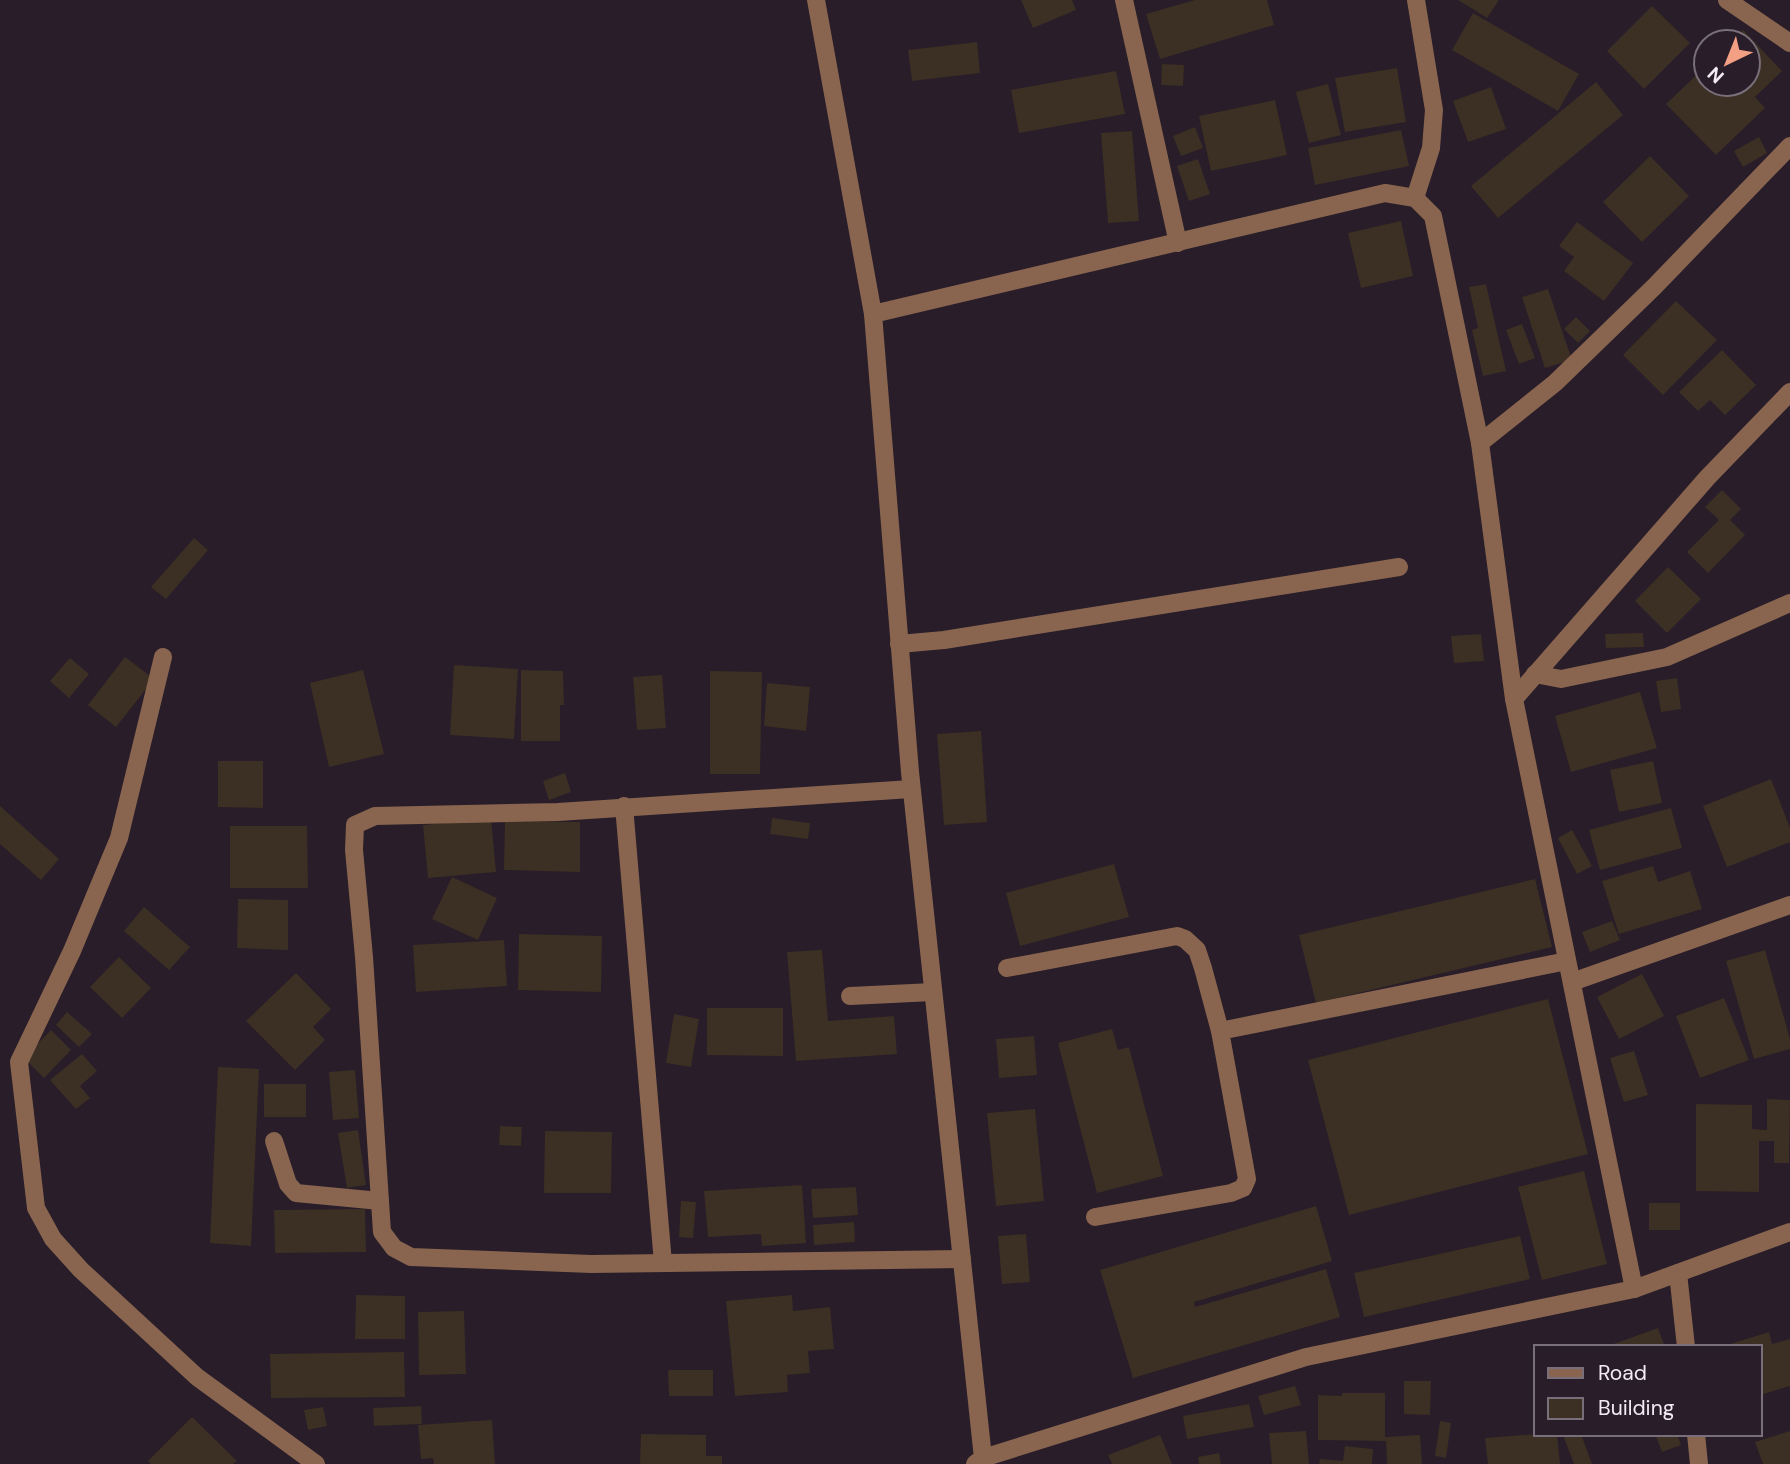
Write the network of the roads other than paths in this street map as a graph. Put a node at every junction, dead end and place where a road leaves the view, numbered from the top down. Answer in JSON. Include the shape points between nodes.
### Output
{"nodes":[{"id":1,"x":816,"y":0,"type":"edge"},
{"id":2,"x":1124,"y":0,"type":"edge"},
{"id":3,"x":1416,"y":0,"type":"edge"},
{"id":4,"x":1727,"y":0,"type":"edge"},
{"id":5,"x":1790,"y":43,"type":"edge"},
{"id":6,"x":1790,"y":146,"type":"edge"},
{"id":7,"x":1415,"y":198,"type":"junction"},
{"id":8,"x":1178,"y":243,"type":"junction"},
{"id":9,"x":873,"y":314,"type":"junction"},
{"id":10,"x":1790,"y":392,"type":"edge"},
{"id":11,"x":1480,"y":443,"type":"junction"},
{"id":12,"x":1399,"y":568,"type":"dead end"},
{"id":13,"x":1790,"y":603,"type":"edge"},
{"id":14,"x":900,"y":644,"type":"junction"},
{"id":15,"x":163,"y":657,"type":"dead end"},
{"id":16,"x":1535,"y":674,"type":"junction"},
{"id":17,"x":1514,"y":699,"type":"junction"},
{"id":18,"x":911,"y":789,"type":"junction"},
{"id":19,"x":624,"y":806,"type":"junction"},
{"id":20,"x":1790,"y":905,"type":"edge"},
{"id":21,"x":1567,"y":961,"type":"junction"},
{"id":22,"x":1007,"y":968,"type":"dead end"},
{"id":23,"x":1572,"y":982,"type":"junction"},
{"id":24,"x":933,"y":992,"type":"junction"},
{"id":25,"x":850,"y":996,"type":"dead end"},
{"id":26,"x":1220,"y":1031,"type":"junction"},
{"id":27,"x":274,"y":1141,"type":"dead end"},
{"id":28,"x":380,"y":1202,"type":"junction"},
{"id":29,"x":1094,"y":1217,"type":"dead end"},
{"id":30,"x":1790,"y":1232,"type":"edge"},
{"id":31,"x":962,"y":1259,"type":"junction"},
{"id":32,"x":663,"y":1263,"type":"junction"},
{"id":33,"x":1678,"y":1273,"type":"junction"},
{"id":34,"x":1634,"y":1289,"type":"junction"},
{"id":35,"x":1686,"y":1345,"type":"edge"},
{"id":36,"x":1696,"y":1436,"type":"edge"},
{"id":37,"x":979,"y":1461,"type":"edge"},
{"id":38,"x":316,"y":1464,"type":"edge"},
{"id":39,"x":1699,"y":1464,"type":"edge"}],
"edges":[{"from":1,"to":9,"type":"street"},
{"from":2,"to":8,"type":"street"},
{"from":3,"to":7,"type":"street","via":[[1434,110],[1431,148]]},
{"from":4,"to":5,"type":"street"},
{"from":6,"to":11,"type":"street","via":[[1555,383]]},
{"from":7,"to":8,"type":"street","via":[[1385,193]]},
{"from":7,"to":11,"type":"street","via":[[1433,215]]},
{"from":8,"to":9,"type":"street"},
{"from":9,"to":14,"type":"street"},
{"from":10,"to":16,"type":"street","via":[[1707,478]]},
{"from":11,"to":17,"type":"street"},
{"from":12,"to":14,"type":"street"},
{"from":13,"to":16,"type":"street","via":[[1667,657],[1561,679]]},
{"from":14,"to":18,"type":"street"},
{"from":15,"to":38,"type":"street","via":[[119,838],[19,1062],[36,1208],[53,1239],[81,1270],[197,1377]]},
{"from":16,"to":17,"type":"street"},
{"from":17,"to":21,"type":"street"},
{"from":18,"to":19,"type":"street"},
{"from":18,"to":24,"type":"street"},
{"from":19,"to":28,"type":"street","via":[[375,816],[355,825]]},
{"from":19,"to":32,"type":"street"},
{"from":20,"to":23,"type":"street"},
{"from":21,"to":23,"type":"street"},
{"from":21,"to":26,"type":"street"},
{"from":22,"to":26,"type":"street","via":[[1177,936],[1197,950]]},
{"from":23,"to":34,"type":"street"},
{"from":24,"to":25,"type":"street"},
{"from":24,"to":31,"type":"street"},
{"from":26,"to":29,"type":"street","via":[[1247,1179],[1242,1188]]},
{"from":27,"to":28,"type":"street","via":[[288,1184],[296,1193]]},
{"from":28,"to":32,"type":"street","via":[[382,1232],[394,1248],[411,1257]]},
{"from":30,"to":33,"type":"street"},
{"from":31,"to":32,"type":"street"},
{"from":31,"to":37,"type":"street"},
{"from":33,"to":34,"type":"street"},
{"from":33,"to":35,"type":"street"},
{"from":34,"to":37,"type":"street","via":[[1306,1357]]},
{"from":36,"to":39,"type":"street"}]}
